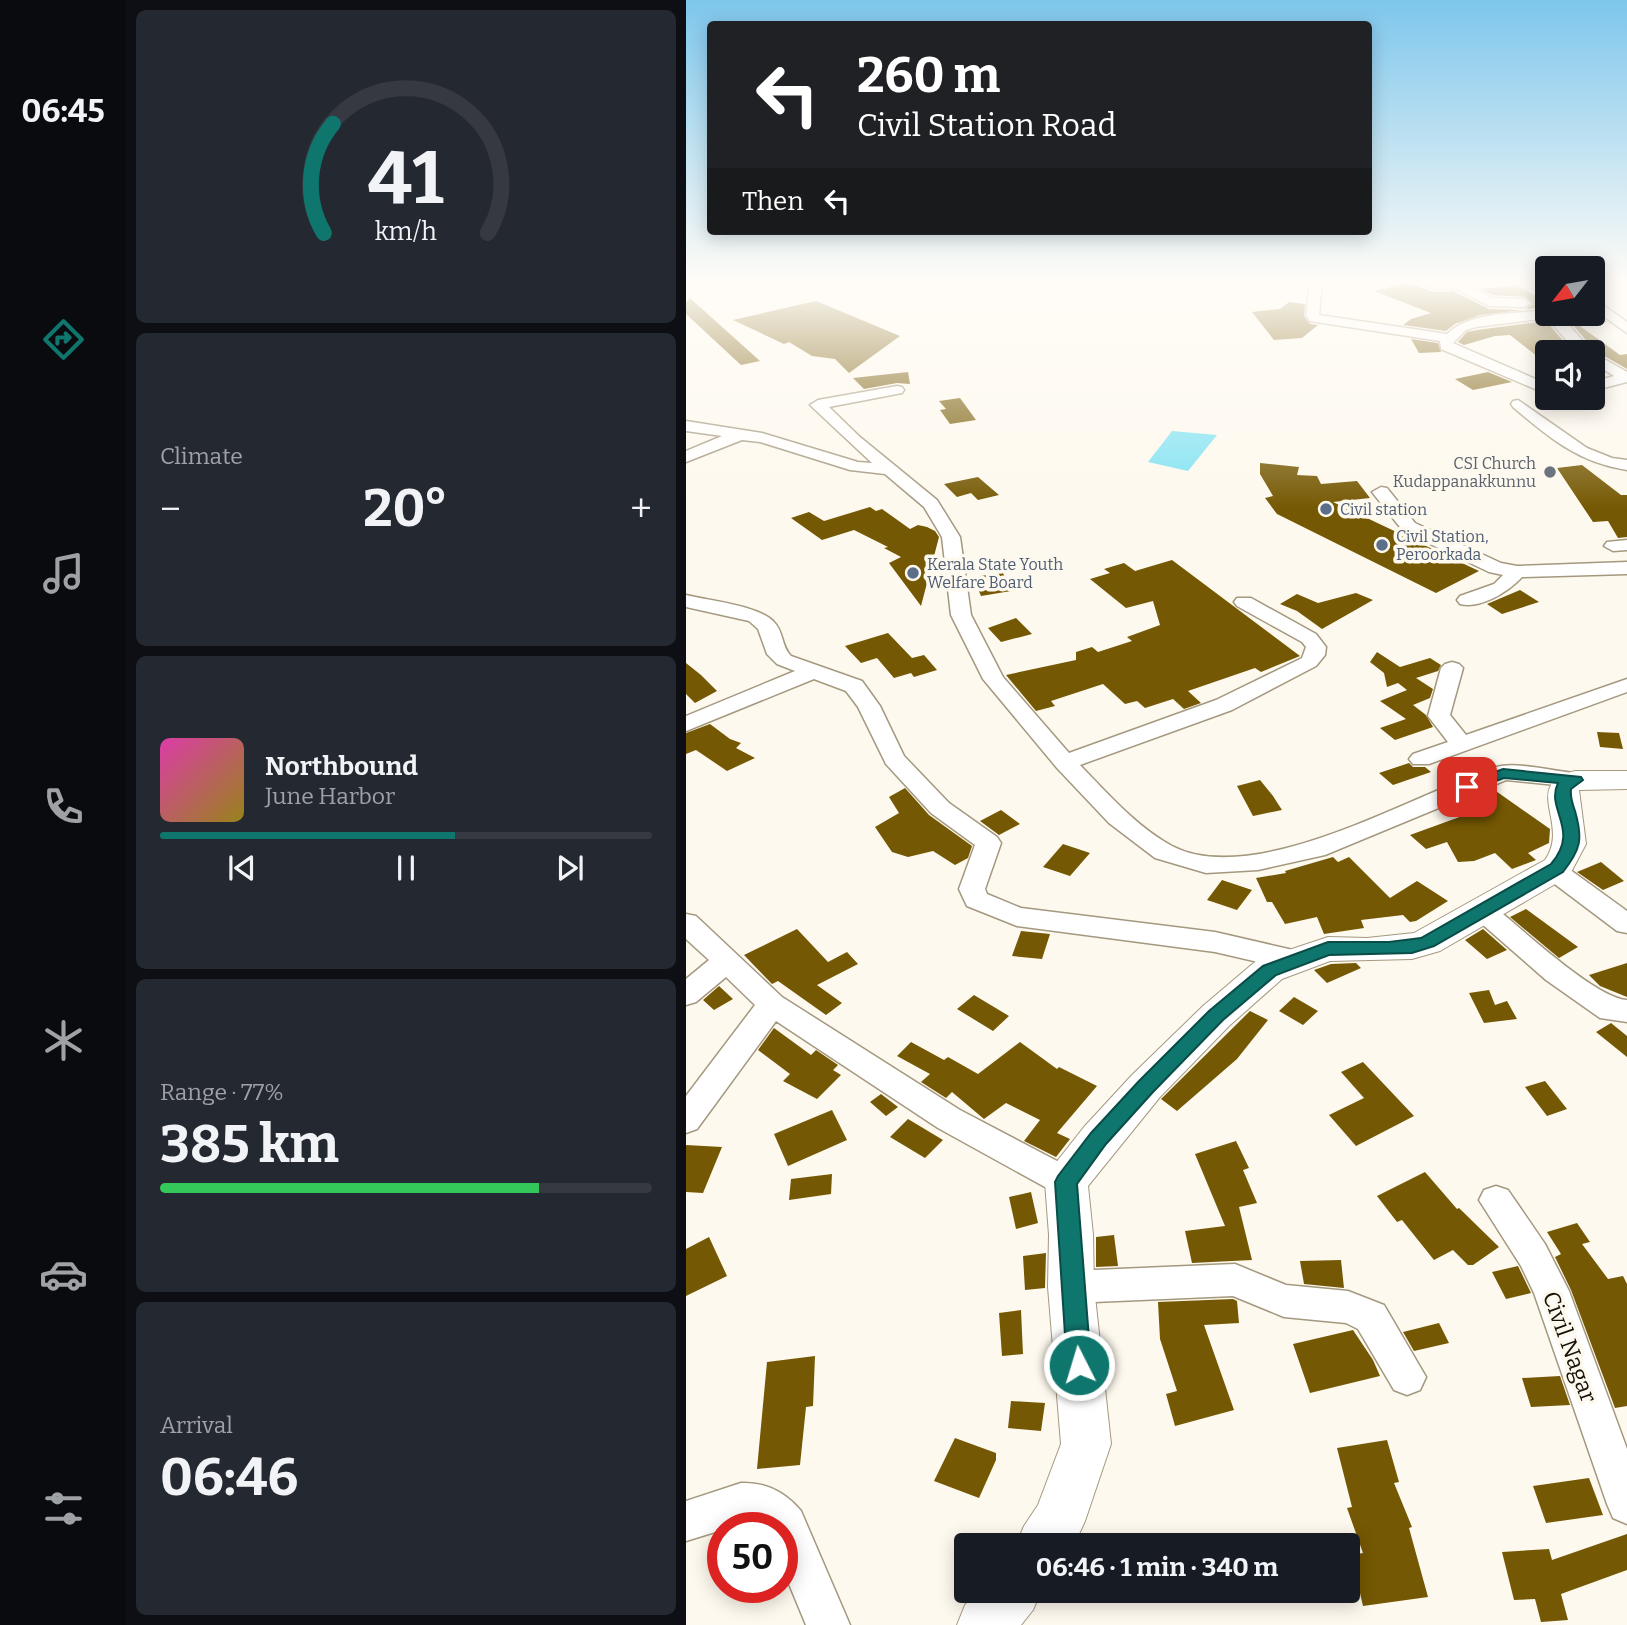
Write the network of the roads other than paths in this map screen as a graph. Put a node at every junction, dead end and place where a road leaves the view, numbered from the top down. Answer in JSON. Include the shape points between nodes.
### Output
{"nodes":[{"id":1,"x":1471,"y":357,"type":"edge"},
{"id":2,"x":1605,"y":364,"type":"edge"},
{"id":3,"x":1626,"y":377,"type":"edge"},
{"id":4,"x":1605,"y":383,"type":"edge"},
{"id":5,"x":1535,"y":384,"type":"edge"},
{"id":6,"x":897,"y":390,"type":"dead end"},
{"id":7,"x":1518,"y":404,"type":"dead end"},
{"id":8,"x":686,"y":426,"type":"edge"},
{"id":9,"x":740,"y":434,"type":"junction"},
{"id":10,"x":686,"y":457,"type":"edge"},
{"id":11,"x":1627,"y":465,"type":"edge"},
{"id":12,"x":892,"y":470,"type":"junction"},
{"id":13,"x":1381,"y":492,"type":"dead end"},
{"id":14,"x":1627,"y":568,"type":"edge"},
{"id":15,"x":1517,"y":572,"type":"junction"},
{"id":16,"x":1467,"y":600,"type":"dead end"},
{"id":17,"x":686,"y":601,"type":"edge"},
{"id":18,"x":1244,"y":602,"type":"dead end"},
{"id":19,"x":1452,"y":668,"type":"dead end"},
{"id":20,"x":814,"y":671,"type":"junction"},
{"id":21,"x":1627,"y":685,"type":"edge"},
{"id":22,"x":688,"y":718,"type":"edge"},
{"id":23,"x":1462,"y":745,"type":"junction"},
{"id":24,"x":1420,"y":759,"type":"dead end"},
{"id":25,"x":1065,"y":763,"type":"junction"},
{"id":26,"x":1575,"y":780,"type":"junction"},
{"id":27,"x":1627,"y":780,"type":"edge"},
{"id":28,"x":1553,"y":870,"type":"junction"},
{"id":29,"x":1483,"y":911,"type":"junction"},
{"id":30,"x":686,"y":923,"type":"edge"},
{"id":31,"x":1627,"y":923,"type":"edge"},
{"id":32,"x":1293,"y":960,"type":"junction"},
{"id":33,"x":725,"y":962,"type":"junction"},
{"id":34,"x":686,"y":995,"type":"edge"},
{"id":35,"x":772,"y":1004,"type":"junction"},
{"id":36,"x":1627,"y":1011,"type":"edge"},
{"id":37,"x":686,"y":1120,"type":"edge"},
{"id":38,"x":1066,"y":1182,"type":"junction"},
{"id":39,"x":1496,"y":1199,"type":"dead end"},
{"id":40,"x":1071,"y":1287,"type":"junction"},
{"id":41,"x":1407,"y":1377,"type":"dead end"},
{"id":42,"x":1627,"y":1503,"type":"edge"},
{"id":43,"x":686,"y":1521,"type":"edge"},
{"id":44,"x":1051,"y":1533,"type":"edge"},
{"id":45,"x":1004,"y":1603,"type":"edge"},
{"id":46,"x":828,"y":1625,"type":"edge"},
{"id":47,"x":985,"y":1625,"type":"edge"}],
"edges":[{"from":1,"to":5,"type":"street"},
{"from":2,"to":3,"type":"street"},
{"from":3,"to":4,"type":"street"},
{"from":6,"to":12,"type":"street","via":[[818,405]]},
{"from":7,"to":11,"type":"street","via":[[1594,459]]},
{"from":8,"to":9,"type":"street"},
{"from":9,"to":10,"type":"street"},
{"from":9,"to":12,"type":"street","via":[[856,467]]},
{"from":12,"to":25,"type":"street","via":[[932,504],[951,537],[961,615],[994,679]]},
{"from":13,"to":15,"type":"street","via":[[1409,527],[1496,568]]},
{"from":14,"to":15,"type":"street"},
{"from":15,"to":16,"type":"street","via":[[1501,587]]},
{"from":17,"to":20,"type":"street","via":[[756,617],[768,627],[774,650],[784,660]]},
{"from":18,"to":25,"type":"street","via":[[1309,638],[1316,647],[1315,655],[1224,705]]},
{"from":19,"to":23,"type":"street","via":[[1439,716]]},
{"from":20,"to":22,"type":"street"},
{"from":20,"to":32,"type":"street","via":[[854,686],[869,706],[894,759],[940,808],[988,844],[972,890],[976,900],[1017,917],[1215,943]]},
{"from":21,"to":23,"type":"street"},
{"from":23,"to":24,"type":"street"},
{"from":25,"to":26,"type":"street","via":[[1118,818],[1164,852],[1223,866],[1316,849],[1503,773]]},
{"from":26,"to":27,"type":"main road"},
{"from":26,"to":28,"type":"main road","via":[[1564,786],[1562,795],[1571,828],[1570,852]]},
{"from":28,"to":29,"type":"main road"},
{"from":28,"to":31,"type":"street"},
{"from":29,"to":32,"type":"main road","via":[[1412,947],[1328,948]]},
{"from":29,"to":36,"type":"street","via":[[1556,974],[1610,1010]]},
{"from":30,"to":33,"type":"street"},
{"from":32,"to":38,"type":"main road","via":[[1269,970],[1216,1016],[1107,1130]]},
{"from":33,"to":34,"type":"street"},
{"from":33,"to":35,"type":"street"},
{"from":35,"to":37,"type":"street"},
{"from":35,"to":38,"type":"street","via":[[949,1119]]},
{"from":38,"to":40,"type":"main road"},
{"from":39,"to":42,"type":"street","name":"Civil Nagar","via":[[1551,1291]]},
{"from":40,"to":41,"type":"street","via":[[1235,1280],[1284,1301],[1348,1307],[1371,1317]]},
{"from":40,"to":44,"type":"main road","via":[[1086,1444]]},
{"from":43,"to":46,"type":"street","via":[[754,1501],[767,1504],[786,1526]]},
{"from":45,"to":47,"type":"main road"}]}
